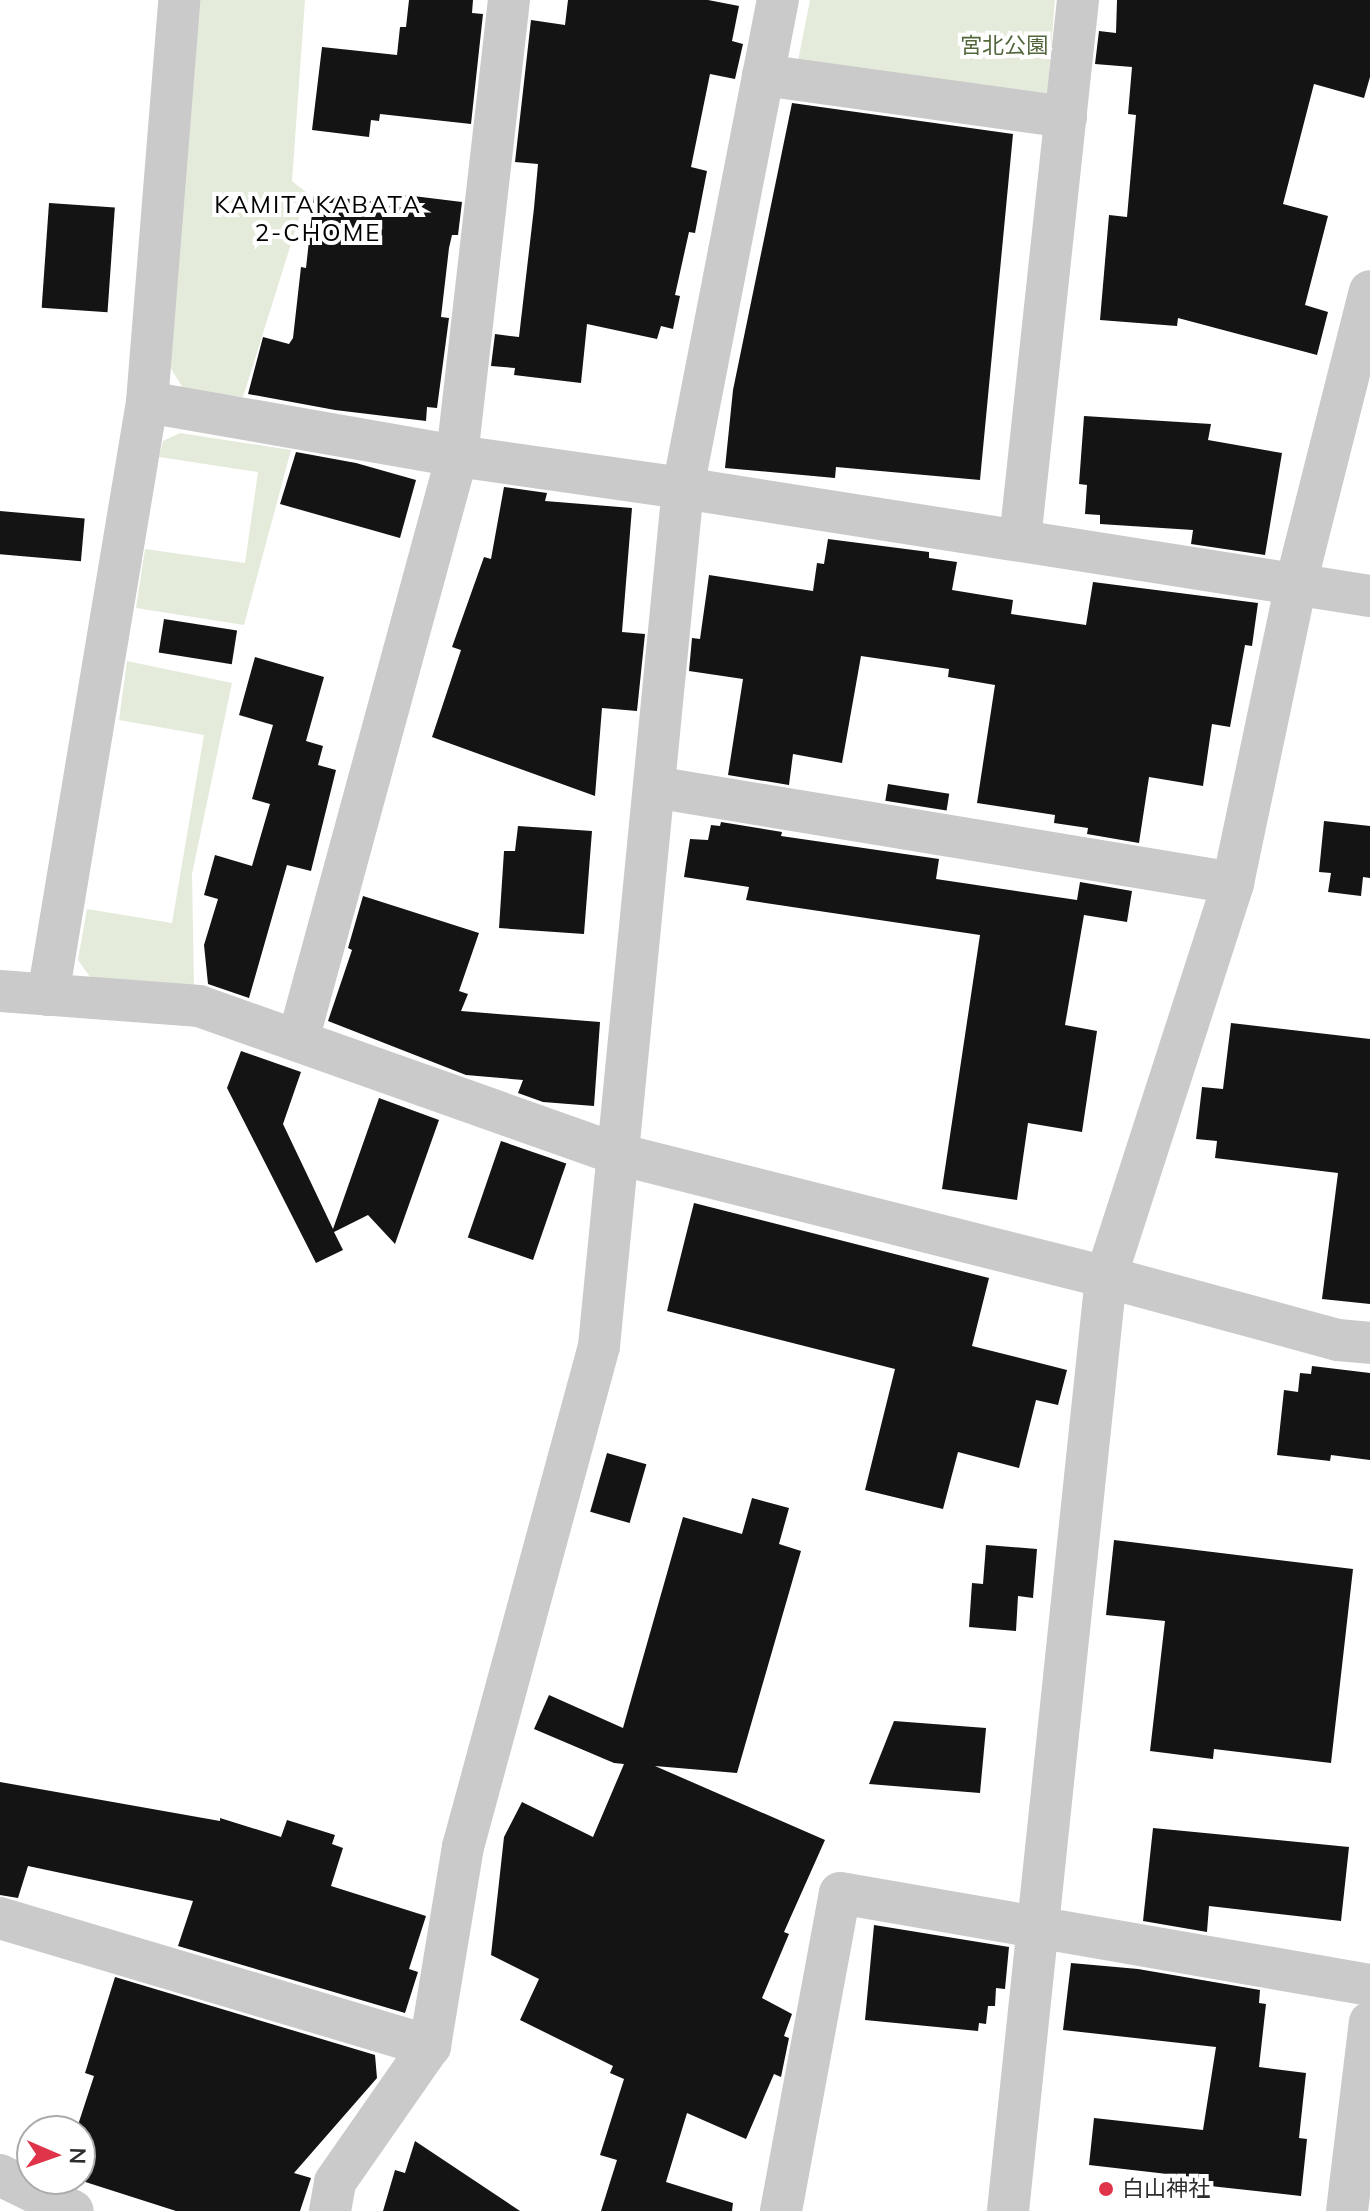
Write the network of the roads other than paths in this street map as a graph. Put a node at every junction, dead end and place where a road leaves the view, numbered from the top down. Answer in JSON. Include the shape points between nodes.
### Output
{"nodes":[{"id":1,"x":179,"y":0,"type":"edge"},
{"id":2,"x":509,"y":0,"type":"edge"},
{"id":3,"x":778,"y":0,"type":"edge"},
{"id":4,"x":1078,"y":0,"type":"edge"},
{"id":5,"x":763,"y":75,"type":"junction"},
{"id":6,"x":1066,"y":117,"type":"junction"},
{"id":7,"x":1370,"y":293,"type":"edge"},
{"id":8,"x":147,"y":402,"type":"junction"},
{"id":9,"x":457,"y":456,"type":"junction"},
{"id":10,"x":683,"y":488,"type":"junction"},
{"id":11,"x":1020,"y":540,"type":"junction"},
{"id":12,"x":1296,"y":583,"type":"junction"},
{"id":13,"x":1370,"y":596,"type":"edge"},
{"id":14,"x":654,"y":787,"type":"junction"},
{"id":15,"x":1233,"y":883,"type":"junction"},
{"id":16,"x":0,"y":991,"type":"edge"},
{"id":17,"x":48,"y":995,"type":"junction"},
{"id":18,"x":298,"y":1040,"type":"junction"},
{"id":19,"x":618,"y":1154,"type":"junction"},
{"id":20,"x":1106,"y":1277,"type":"junction"},
{"id":21,"x":1370,"y":1343,"type":"edge"},
{"id":22,"x":0,"y":1918,"type":"edge"},
{"id":23,"x":1039,"y":1928,"type":"junction"},
{"id":24,"x":1370,"y":1985,"type":"edge"},
{"id":25,"x":1370,"y":2022,"type":"edge"},
{"id":26,"x":430,"y":2046,"type":"junction"},
{"id":27,"x":0,"y":2175,"type":"edge"},
{"id":28,"x":73,"y":2211,"type":"edge"},
{"id":29,"x":330,"y":2211,"type":"edge"},
{"id":30,"x":781,"y":2211,"type":"edge"},
{"id":31,"x":1008,"y":2211,"type":"edge"},
{"id":32,"x":1347,"y":2211,"type":"edge"}],
"edges":[{"from":1,"to":8,"type":"street"},
{"from":2,"to":9,"type":"street"},
{"from":3,"to":5,"type":"street"},
{"from":4,"to":6,"type":"street"},
{"from":5,"to":6,"type":"street"},
{"from":5,"to":10,"type":"street"},
{"from":6,"to":11,"type":"street"},
{"from":7,"to":12,"type":"street"},
{"from":8,"to":9,"type":"street"},
{"from":8,"to":17,"type":"street"},
{"from":9,"to":10,"type":"street"},
{"from":9,"to":18,"type":"street"},
{"from":10,"to":11,"type":"street"},
{"from":10,"to":14,"type":"street"},
{"from":11,"to":12,"type":"street"},
{"from":12,"to":13,"type":"street"},
{"from":12,"to":15,"type":"street"},
{"from":14,"to":15,"type":"street"},
{"from":14,"to":19,"type":"street"},
{"from":15,"to":20,"type":"street"},
{"from":16,"to":17,"type":"street"},
{"from":17,"to":18,"type":"street","via":[[199,1006]]},
{"from":18,"to":19,"type":"street"},
{"from":19,"to":20,"type":"street"},
{"from":19,"to":26,"type":"street","via":[[599,1346],[463,1847]]},
{"from":20,"to":21,"type":"street","via":[[1338,1340]]},
{"from":20,"to":23,"type":"street"},
{"from":22,"to":26,"type":"street"},
{"from":23,"to":24,"type":"street"},
{"from":23,"to":30,"type":"street","via":[[840,1893]]},
{"from":23,"to":31,"type":"street"},
{"from":25,"to":32,"type":"street"},
{"from":26,"to":29,"type":"street","via":[[335,2182]]},
{"from":27,"to":28,"type":"street"}]}
